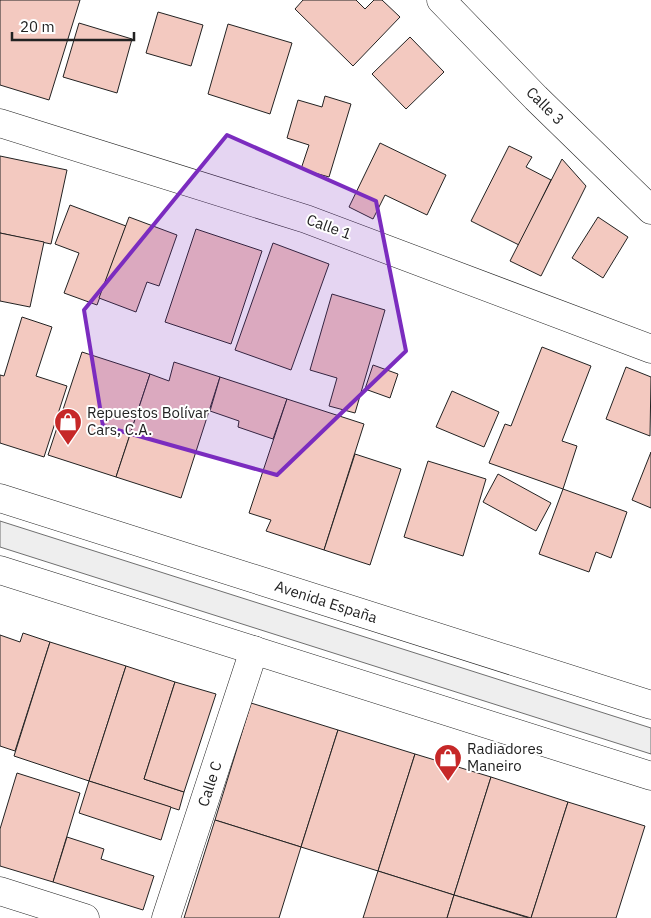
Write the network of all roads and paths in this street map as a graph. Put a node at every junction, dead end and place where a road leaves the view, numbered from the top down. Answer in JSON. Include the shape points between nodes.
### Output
{"nodes":[{"id":1,"x":441,"y":0,"type":"edge"},
{"id":2,"x":0,"y":124,"type":"edge"},
{"id":3,"x":651,"y":210,"type":"edge"},
{"id":4,"x":651,"y":349,"type":"edge"},
{"id":5,"x":0,"y":498,"type":"edge"},
{"id":6,"x":0,"y":570,"type":"edge"},
{"id":7,"x":254,"y":650,"type":"junction"},
{"id":8,"x":651,"y":705,"type":"edge"},
{"id":9,"x":651,"y":776,"type":"edge"},
{"id":10,"x":0,"y":891,"type":"edge"},
{"id":11,"x":85,"y":918,"type":"edge"},
{"id":12,"x":166,"y":918,"type":"edge"}],
"edges":[{"from":1,"to":3,"type":"main road","name":"Calle 3"},
{"from":2,"to":4,"type":"main road","name":"Calle 1","via":[[306,219]]},
{"from":5,"to":8,"type":"main road","name":"Avenida España"},
{"from":6,"to":7,"type":"main road"},
{"from":7,"to":9,"type":"main road"},
{"from":7,"to":12,"type":"main road","name":"Calle C"},
{"from":10,"to":11,"type":"main road"}]}
